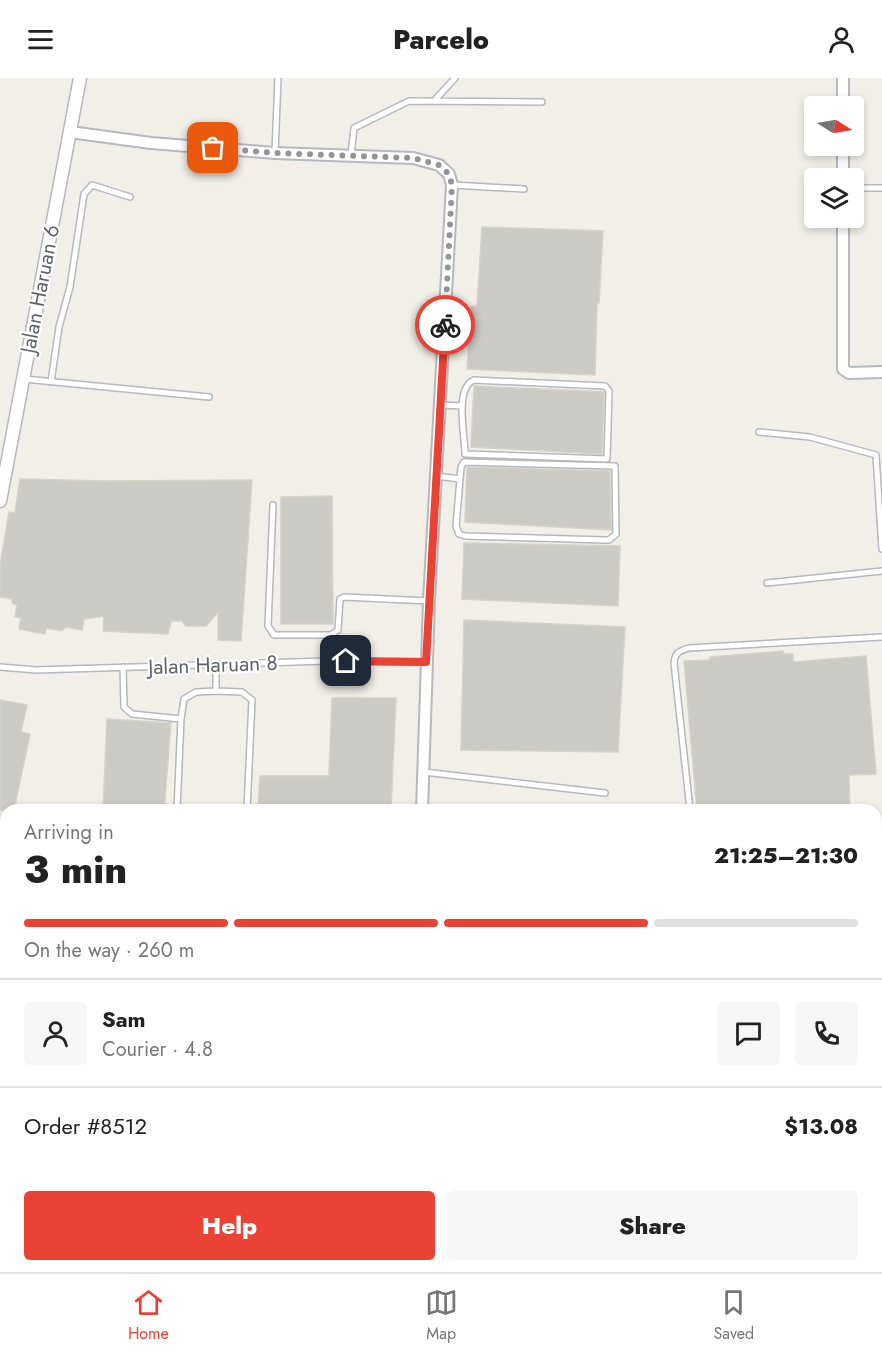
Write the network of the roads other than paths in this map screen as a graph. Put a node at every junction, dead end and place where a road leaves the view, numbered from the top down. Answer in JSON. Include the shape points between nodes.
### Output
{"nodes":[{"id":1,"x":80,"y":78,"type":"edge"},
{"id":2,"x":278,"y":78,"type":"edge"},
{"id":3,"x":455,"y":78,"type":"edge"},
{"id":4,"x":843,"y":78,"type":"edge"},
{"id":5,"x":843,"y":96,"type":"edge"},
{"id":6,"x":434,"y":101,"type":"junction"},
{"id":7,"x":542,"y":102,"type":"dead end"},
{"id":8,"x":70,"y":132,"type":"junction"},
{"id":9,"x":275,"y":153,"type":"junction"},
{"id":10,"x":351,"y":155,"type":"junction"},
{"id":11,"x":452,"y":185,"type":"junction"},
{"id":12,"x":864,"y":188,"type":"edge"},
{"id":13,"x":882,"y":188,"type":"edge"},
{"id":14,"x":524,"y":189,"type":"dead end"},
{"id":15,"x":130,"y":197,"type":"dead end"},
{"id":16,"x":843,"y":228,"type":"edge"},
{"id":17,"x":882,"y":372,"type":"edge"},
{"id":18,"x":24,"y":379,"type":"junction"},
{"id":19,"x":51,"y":382,"type":"junction"},
{"id":20,"x":209,"y":397,"type":"dead end"},
{"id":21,"x":440,"y":405,"type":"junction"},
{"id":22,"x":462,"y":406,"type":"junction"},
{"id":23,"x":759,"y":432,"type":"dead end"},
{"id":24,"x":436,"y":476,"type":"junction"},
{"id":25,"x":460,"y":479,"type":"junction"},
{"id":26,"x":0,"y":501,"type":"edge"},
{"id":27,"x":273,"y":505,"type":"dead end"},
{"id":28,"x":882,"y":549,"type":"edge"},
{"id":29,"x":882,"y":571,"type":"edge"},
{"id":30,"x":767,"y":583,"type":"dead end"},
{"id":31,"x":429,"y":601,"type":"junction"},
{"id":32,"x":882,"y":636,"type":"edge"},
{"id":33,"x":426,"y":662,"type":"junction"},
{"id":34,"x":216,"y":664,"type":"junction"},
{"id":35,"x":0,"y":667,"type":"edge"},
{"id":36,"x":123,"y":668,"type":"junction"},
{"id":37,"x":216,"y":691,"type":"junction"},
{"id":38,"x":181,"y":719,"type":"junction"},
{"id":39,"x":424,"y":772,"type":"junction"},
{"id":40,"x":605,"y":793,"type":"dead end"},
{"id":41,"x":177,"y":804,"type":"edge"},
{"id":42,"x":247,"y":804,"type":"edge"},
{"id":43,"x":422,"y":804,"type":"edge"},
{"id":44,"x":689,"y":804,"type":"edge"}],
"edges":[{"from":1,"to":8,"type":"street","name":"Jalan Haruan 6"},
{"from":2,"to":9,"type":"lane"},
{"from":3,"to":6,"type":"lane"},
{"from":4,"to":5,"type":"street"},
{"from":6,"to":7,"type":"lane"},
{"from":6,"to":10,"type":"lane","via":[[409,101],[354,128]]},
{"from":8,"to":9,"type":"street"},
{"from":8,"to":18,"type":"street","name":"Jalan Haruan 6"},
{"from":9,"to":10,"type":"street"},
{"from":10,"to":11,"type":"street","via":[[413,158],[439,165],[449,174]]},
{"from":11,"to":14,"type":"lane"},
{"from":11,"to":21,"type":"street"},
{"from":12,"to":13,"type":"lane"},
{"from":15,"to":19,"type":"lane","via":[[92,185],[84,194]]},
{"from":16,"to":17,"type":"street","via":[[843,369]]},
{"from":18,"to":19,"type":"lane"},
{"from":18,"to":26,"type":"street","name":"Jalan Haruan 6"},
{"from":19,"to":20,"type":"lane"},
{"from":21,"to":22,"type":"lane"},
{"from":21,"to":24,"type":"street"},
{"from":22,"to":22,"type":"lane","via":[[465,389],[474,380],[604,386],[609,391],[608,459],[465,454]]},
{"from":23,"to":28,"type":"lane","via":[[810,437],[876,455]]},
{"from":24,"to":25,"type":"lane"},
{"from":24,"to":31,"type":"street"},
{"from":25,"to":25,"type":"lane","via":[[464,462],[615,466],[616,534],[609,540],[459,534],[456,526]]},
{"from":27,"to":31,"type":"lane","via":[[268,626],[274,635],[335,633],[338,603],[344,597]]},
{"from":29,"to":30,"type":"lane"},
{"from":31,"to":33,"type":"street"},
{"from":32,"to":44,"type":"lane","via":[[679,651],[674,663]]},
{"from":33,"to":34,"type":"lane","name":"Jalan Haruan 8"},
{"from":33,"to":39,"type":"street"},
{"from":34,"to":36,"type":"lane","name":"Jalan Haruan 8"},
{"from":34,"to":37,"type":"lane"},
{"from":35,"to":36,"type":"lane","name":"Jalan Haruan 8"},
{"from":36,"to":38,"type":"lane","via":[[124,707],[132,714]]},
{"from":37,"to":38,"type":"lane","via":[[184,699]]},
{"from":37,"to":42,"type":"lane","via":[[242,692],[252,700]]},
{"from":38,"to":41,"type":"lane"},
{"from":39,"to":40,"type":"lane"},
{"from":39,"to":43,"type":"street"}]}
